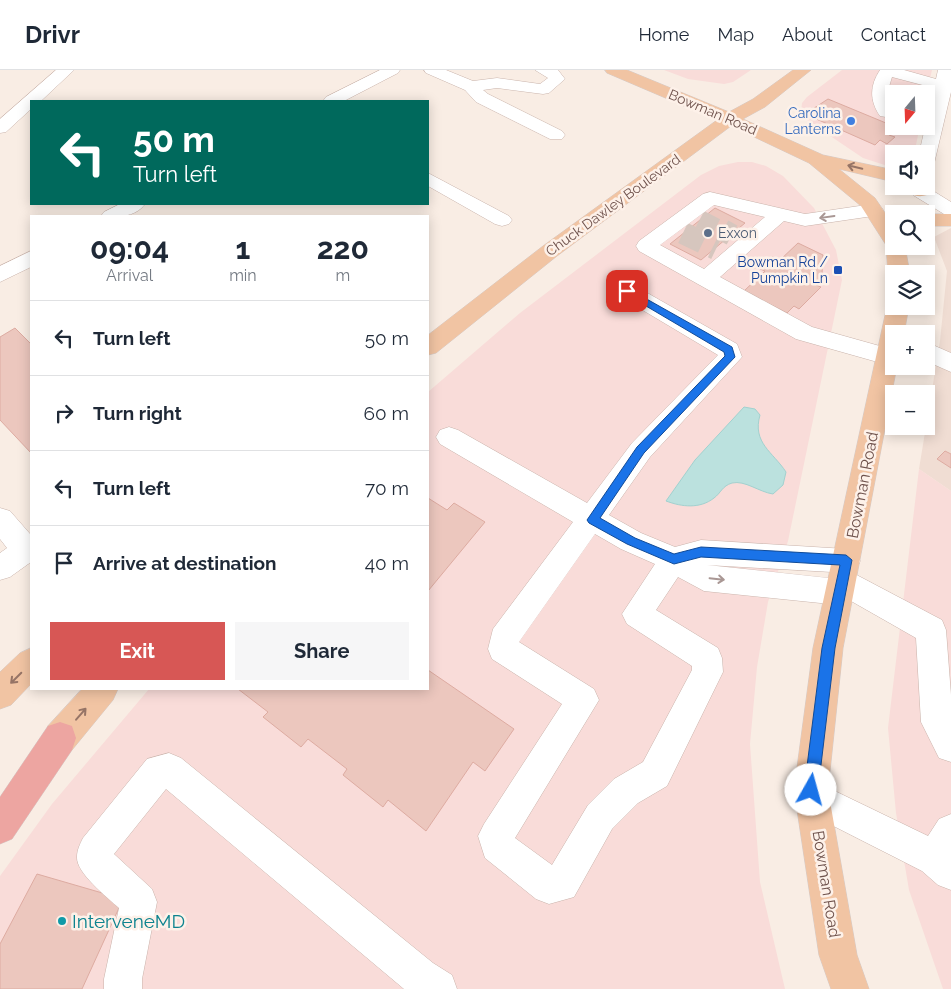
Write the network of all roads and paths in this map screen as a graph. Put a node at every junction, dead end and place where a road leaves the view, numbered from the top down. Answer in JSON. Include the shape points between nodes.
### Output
{"nodes":[{"id":1,"x":66,"y":70,"type":"edge"},
{"id":2,"x":392,"y":70,"type":"edge"},
{"id":3,"x":432,"y":70,"type":"edge"},
{"id":4,"x":509,"y":70,"type":"edge"},
{"id":5,"x":543,"y":70,"type":"edge"},
{"id":6,"x":613,"y":70,"type":"edge"},
{"id":7,"x":888,"y":70,"type":"edge"},
{"id":8,"x":800,"y":71,"type":"edge"},
{"id":9,"x":947,"y":81,"type":"edge"},
{"id":10,"x":478,"y":85,"type":"junction"},
{"id":11,"x":32,"y":100,"type":"edge"},
{"id":12,"x":334,"y":100,"type":"edge"},
{"id":13,"x":30,"y":102,"type":"edge"},
{"id":14,"x":885,"y":110,"type":"edge"},
{"id":15,"x":730,"y":118,"type":"junction"},
{"id":16,"x":0,"y":128,"type":"edge"},
{"id":17,"x":556,"y":135,"type":"dead end"},
{"id":18,"x":931,"y":145,"type":"edge"},
{"id":19,"x":816,"y":158,"type":"junction"},
{"id":20,"x":885,"y":174,"type":"edge"},
{"id":21,"x":429,"y":179,"type":"edge"},
{"id":22,"x":928,"y":195,"type":"edge"},
{"id":23,"x":133,"y":205,"type":"edge"},
{"id":24,"x":874,"y":210,"type":"junction"},
{"id":25,"x":951,"y":210,"type":"edge"},
{"id":26,"x":780,"y":214,"type":"junction"},
{"id":27,"x":113,"y":215,"type":"edge"},
{"id":28,"x":502,"y":220,"type":"dead end"},
{"id":29,"x":935,"y":220,"type":"edge"},
{"id":30,"x":951,"y":220,"type":"edge"},
{"id":31,"x":885,"y":228,"type":"edge"},
{"id":32,"x":30,"y":259,"type":"edge"},
{"id":33,"x":0,"y":275,"type":"edge"},
{"id":34,"x":705,"y":279,"type":"junction"},
{"id":35,"x":627,"y":291,"type":"dead end"},
{"id":36,"x":885,"y":332,"type":"edge"},
{"id":37,"x":429,"y":346,"type":"edge"},
{"id":38,"x":935,"y":355,"type":"edge"},
{"id":39,"x":951,"y":364,"type":"edge"},
{"id":40,"x":885,"y":371,"type":"edge"},
{"id":41,"x":449,"y":437,"type":"dead end"},
{"id":42,"x":0,"y":519,"type":"edge"},
{"id":43,"x":592,"y":520,"type":"junction"},
{"id":44,"x":29,"y":549,"type":"edge"},
{"id":45,"x":674,"y":559,"type":"junction"},
{"id":46,"x":0,"y":568,"type":"edge"},
{"id":47,"x":843,"y":578,"type":"junction"},
{"id":48,"x":30,"y":664,"type":"edge"},
{"id":49,"x":101,"y":690,"type":"edge"},
{"id":50,"x":0,"y":694,"type":"edge"},
{"id":51,"x":60,"y":738,"type":"junction"},
{"id":52,"x":951,"y":746,"type":"edge"},
{"id":53,"x":812,"y":797,"type":"junction"},
{"id":54,"x":0,"y":810,"type":"edge"},
{"id":55,"x":0,"y":827,"type":"edge"},
{"id":56,"x":946,"y":854,"type":"edge"},
{"id":57,"x":123,"y":989,"type":"edge"},
{"id":58,"x":438,"y":989,"type":"edge"},
{"id":59,"x":850,"y":989,"type":"edge"}],
"edges":[{"from":1,"to":11,"type":"street"},
{"from":2,"to":12,"type":"street"},
{"from":3,"to":10,"type":"street"},
{"from":4,"to":10,"type":"street"},
{"from":5,"to":10,"type":"street","via":[[557,79],[542,89],[496,83]]},
{"from":6,"to":15,"type":"main road","name":"Bowman Road"},
{"from":7,"to":9,"type":"street","via":[[914,80]]},
{"from":7,"to":14,"type":"street","via":[[880,83],[879,97]]},
{"from":8,"to":15,"type":"main road","name":"Chuck Dawley Boulevard","via":[[759,103]]},
{"from":9,"to":18,"type":"street"},
{"from":10,"to":17,"type":"street","via":[[482,98]]},
{"from":13,"to":16,"type":"street"},
{"from":15,"to":19,"type":"main road","name":"Bowman Road"},
{"from":15,"to":37,"type":"main road","name":"Chuck Dawley Boulevard","via":[[550,251]]},
{"from":20,"to":19,"type":"main road","one_way":true},
{"from":19,"to":24,"type":"main road","name":"Bowman Road"},
{"from":21,"to":28,"type":"street"},
{"from":22,"to":25,"type":"street"},
{"from":23,"to":27,"type":"street"},
{"from":24,"to":26,"type":"street","one_way":true,"via":[[805,220]]},
{"from":24,"to":31,"type":"main road","name":"Bowman Road"},
{"from":26,"to":34,"type":"street","via":[[739,239],[723,253]]},
{"from":26,"to":34,"type":"street","via":[[710,198],[686,223],[646,246]]},
{"from":29,"to":30,"type":"main road"},
{"from":32,"to":33,"type":"street"},
{"from":34,"to":36,"type":"street","via":[[804,333]]},
{"from":35,"to":43,"type":"street","via":[[729,350],[730,357],[641,450]]},
{"from":38,"to":39,"type":"street"},
{"from":40,"to":47,"type":"main road","name":"Bowman Road"},
{"from":41,"to":43,"type":"street"},
{"from":42,"to":44,"type":"street"},
{"from":43,"to":45,"type":"street"},
{"from":43,"to":45,"type":"street","via":[[504,640],[504,649],[583,700],[496,836],[497,846],[549,886],[561,884],[600,817],[626,791],[655,774],[708,672],[707,658],[637,614]]},
{"from":44,"to":46,"type":"street"},
{"from":45,"to":47,"type":"street","via":[[704,578]]},
{"from":47,"to":52,"type":"street","via":[[931,630],[937,722]]},
{"from":47,"to":53,"type":"main road","name":"Bowman Road","via":[[828,648]]},
{"from":48,"to":50,"type":"main road","one_way":true},
{"from":51,"to":49,"type":"main road","one_way":true},
{"from":51,"to":54,"type":"highway"},
{"from":51,"to":55,"type":"highway"},
{"from":53,"to":56,"type":"street"},
{"from":53,"to":59,"type":"main road","name":"Bowman Road","via":[[838,955]]},
{"from":57,"to":58,"type":"street","via":[[139,902],[94,859],[95,850],[159,770],[169,770],[419,977]]}]}
